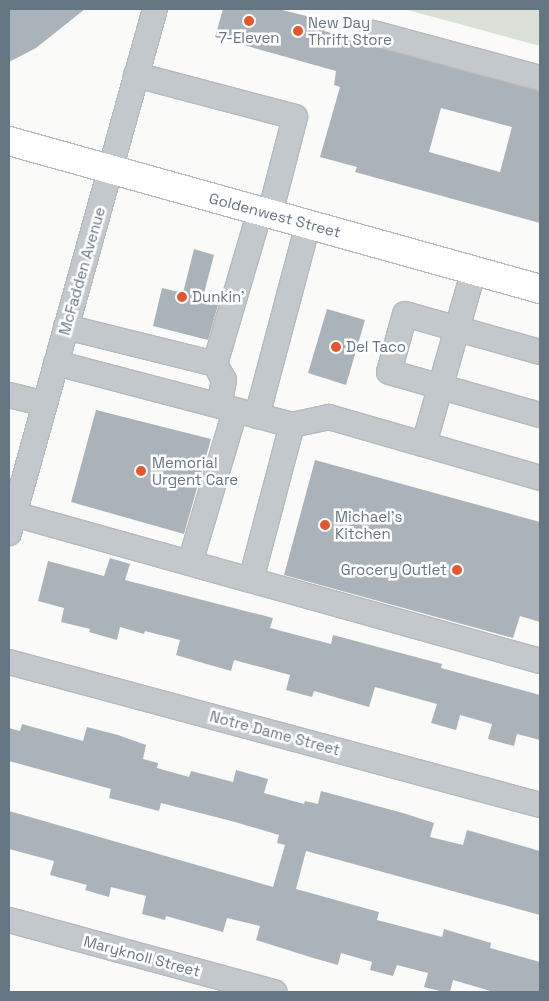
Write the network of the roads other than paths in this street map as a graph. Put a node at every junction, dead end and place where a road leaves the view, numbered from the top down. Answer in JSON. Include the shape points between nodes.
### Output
{"nodes":[{"id":1,"x":154,"y":9,"type":"edge"},
{"id":2,"x":373,"y":33,"type":"dead end"},
{"id":3,"x":136,"y":75,"type":"junction"},
{"id":4,"x":540,"y":78,"type":"edge"},
{"id":5,"x":9,"y":142,"type":"edge"},
{"id":6,"x":110,"y":169,"type":"junction"},
{"id":7,"x":265,"y":212,"type":"junction"},
{"id":8,"x":308,"y":224,"type":"junction"},
{"id":9,"x":474,"y":270,"type":"junction"},
{"id":10,"x":540,"y":289,"type":"edge"},
{"id":11,"x":66,"y":327,"type":"junction"},
{"id":12,"x":457,"y":329,"type":"junction"},
{"id":13,"x":540,"y":352,"type":"edge"},
{"id":14,"x":56,"y":363,"type":"junction"},
{"id":15,"x":215,"y":364,"type":"junction"},
{"id":16,"x":440,"y":387,"type":"junction"},
{"id":17,"x":9,"y":395,"type":"edge"},
{"id":18,"x":45,"y":404,"type":"junction"},
{"id":19,"x":237,"y":411,"type":"junction"},
{"id":20,"x":540,"y":415,"type":"edge"},
{"id":21,"x":292,"y":425,"type":"junction"},
{"id":22,"x":424,"y":444,"type":"junction"},
{"id":23,"x":540,"y":478,"type":"edge"},
{"id":24,"x":11,"y":523,"type":"edge"},
{"id":25,"x":190,"y":563,"type":"junction"},
{"id":26,"x":251,"y":580,"type":"junction"},
{"id":27,"x":540,"y":661,"type":"edge"},
{"id":28,"x":9,"y":662,"type":"edge"},
{"id":29,"x":540,"y":805,"type":"edge"},
{"id":30,"x":9,"y":920,"type":"edge"},
{"id":31,"x":274,"y":992,"type":"edge"}],
"edges":[{"from":1,"to":3,"type":"street","name":"McFadden Avenue"},
{"from":2,"to":4,"type":"street"},
{"from":3,"to":6,"type":"street","name":"McFadden Avenue"},
{"from":3,"to":7,"type":"street","via":[[295,117]]},
{"from":5,"to":6,"type":"main road","name":"Goldenwest Street"},
{"from":6,"to":7,"type":"main road","name":"Goldenwest Street"},
{"from":6,"to":11,"type":"street","name":"McFadden Avenue"},
{"from":7,"to":8,"type":"main road","name":"Goldenwest Street"},
{"from":7,"to":15,"type":"street"},
{"from":8,"to":9,"type":"main road","name":"Goldenwest Street"},
{"from":8,"to":19,"type":"street"},
{"from":9,"to":10,"type":"main road","name":"Goldenwest Street"},
{"from":9,"to":12,"type":"street"},
{"from":11,"to":14,"type":"street","name":"McFadden Avenue"},
{"from":11,"to":15,"type":"street"},
{"from":12,"to":13,"type":"street"},
{"from":12,"to":16,"type":"street"},
{"from":12,"to":16,"type":"street","via":[[405,314],[389,372]]},
{"from":14,"to":18,"type":"street","name":"McFadden Avenue"},
{"from":14,"to":19,"type":"street"},
{"from":15,"to":19,"type":"street"},
{"from":16,"to":20,"type":"street"},
{"from":16,"to":22,"type":"street"},
{"from":17,"to":18,"type":"street"},
{"from":18,"to":24,"type":"street","name":"McFadden Avenue"},
{"from":19,"to":21,"type":"street"},
{"from":19,"to":25,"type":"street"},
{"from":21,"to":22,"type":"street","via":[[329,417]]},
{"from":21,"to":26,"type":"street"},
{"from":22,"to":23,"type":"street"},
{"from":24,"to":25,"type":"street"},
{"from":25,"to":26,"type":"street"},
{"from":26,"to":27,"type":"street"},
{"from":28,"to":29,"type":"street","name":"Notre Dame Street"},
{"from":30,"to":31,"type":"street","name":"Maryknoll Street"}]}
